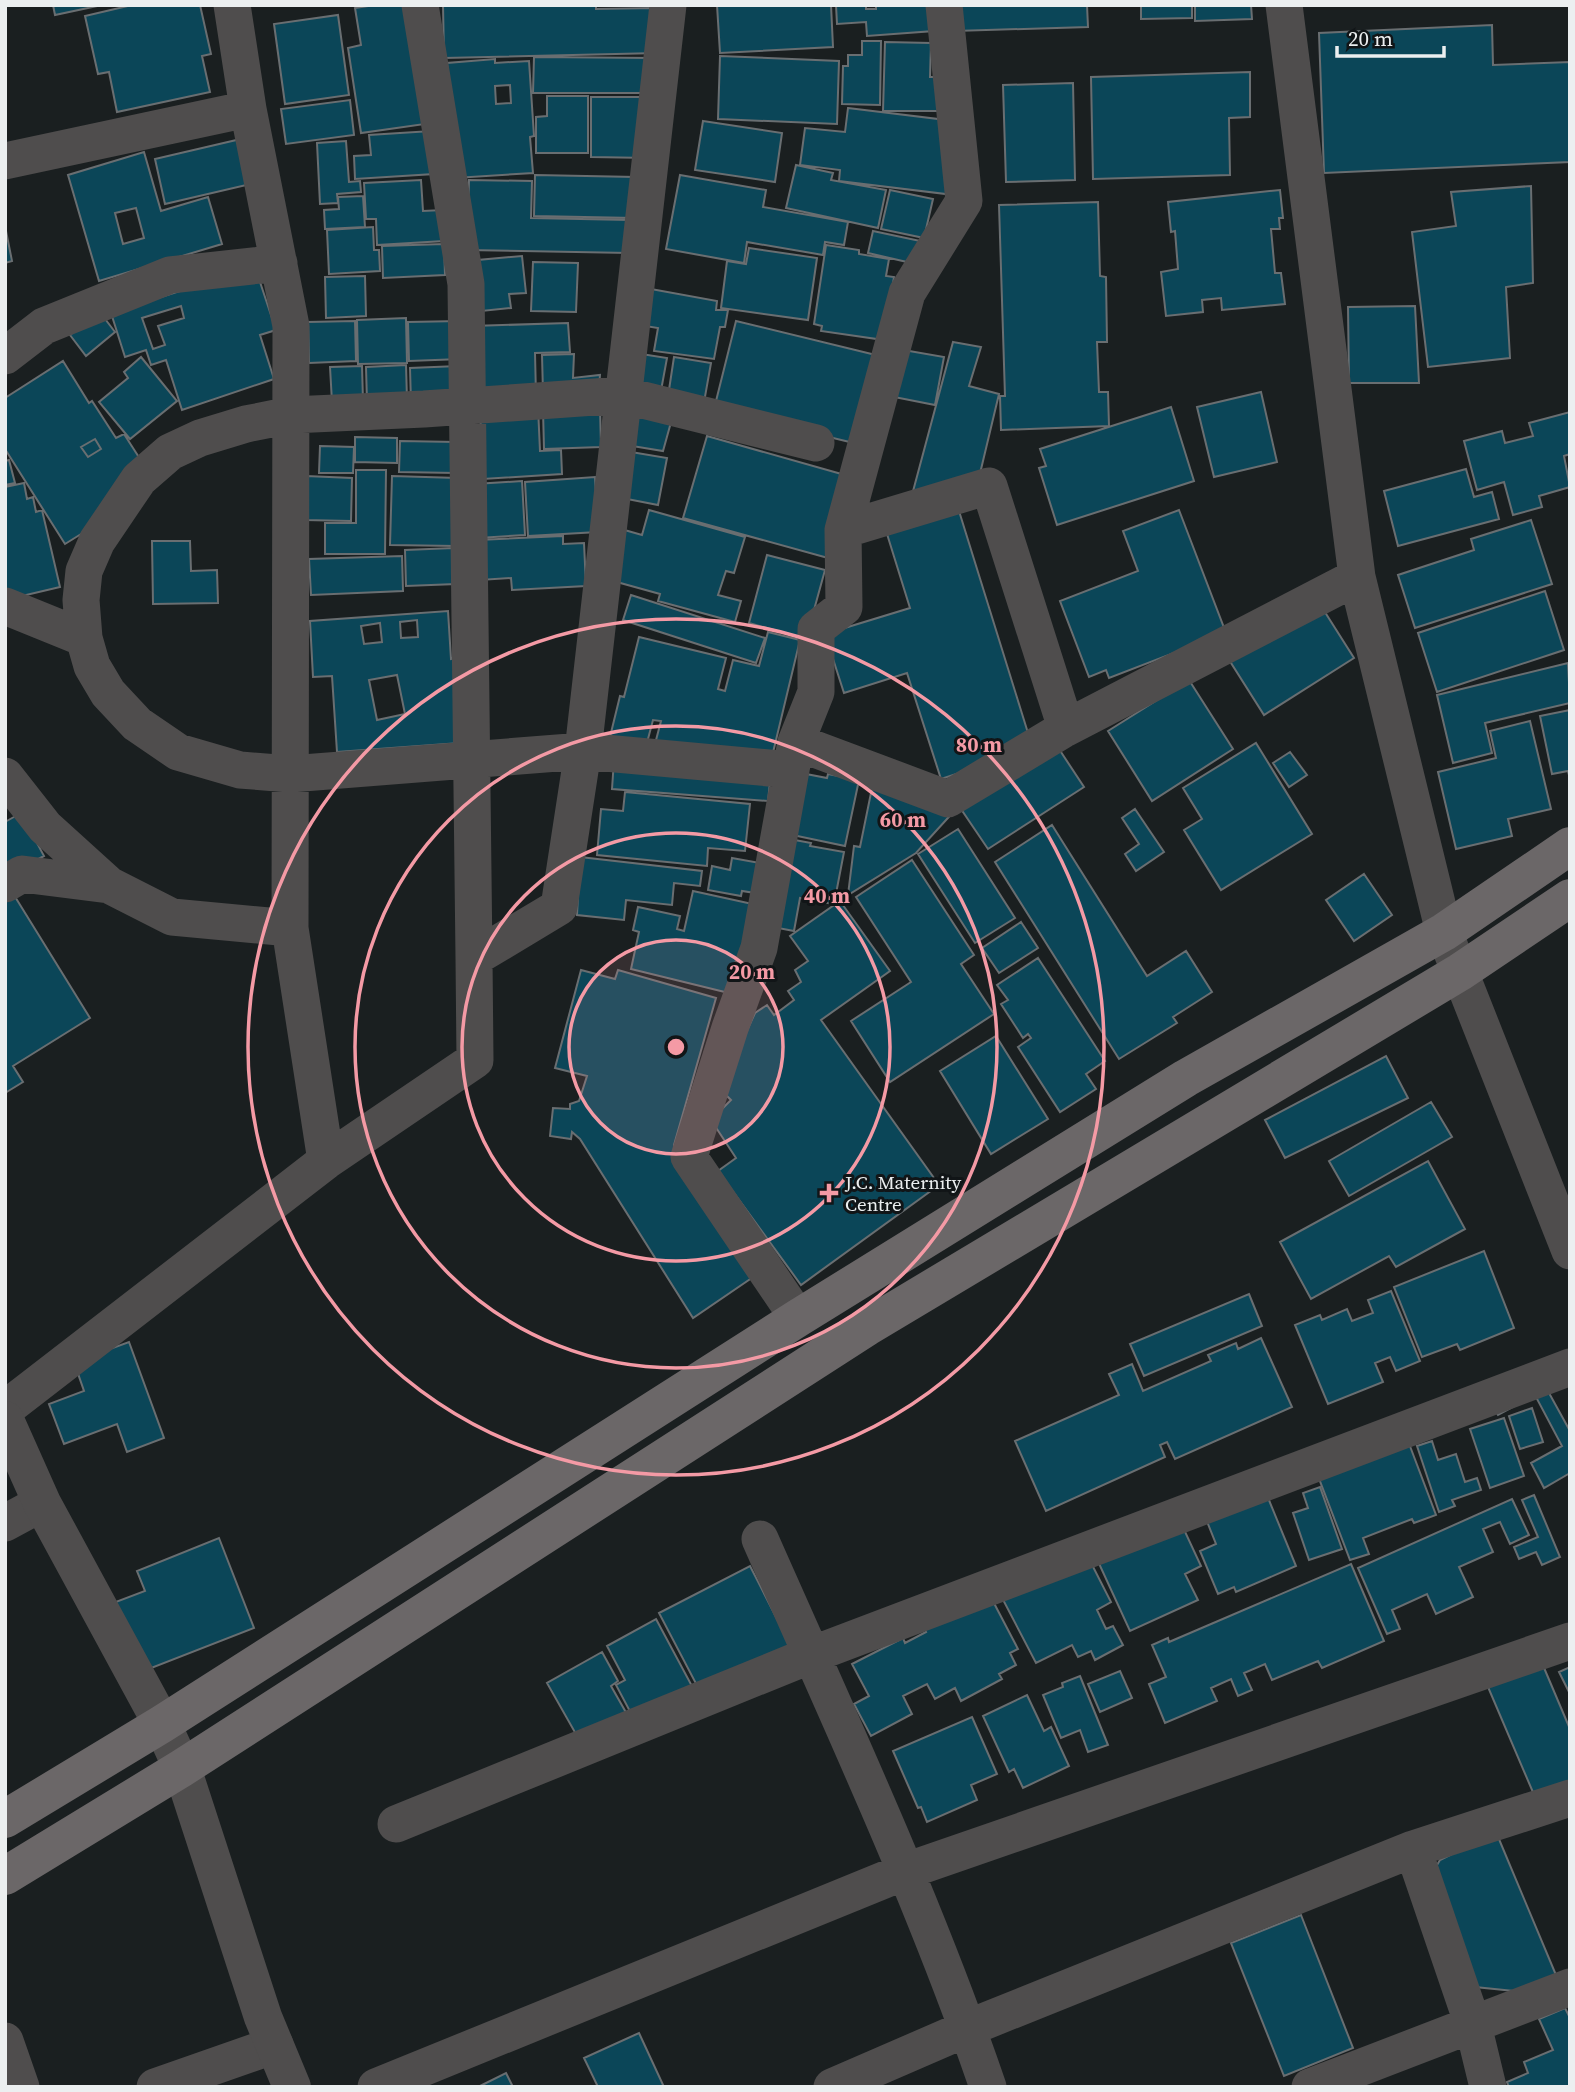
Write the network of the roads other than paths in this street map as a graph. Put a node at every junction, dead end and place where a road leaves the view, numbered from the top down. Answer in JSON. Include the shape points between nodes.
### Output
{"nodes":[{"id":1,"x":232,"y":5,"type":"edge"},
{"id":2,"x":420,"y":5,"type":"edge"},
{"id":3,"x":668,"y":5,"type":"edge"},
{"id":4,"x":685,"y":5,"type":"edge"},
{"id":5,"x":944,"y":5,"type":"edge"},
{"id":6,"x":1284,"y":5,"type":"edge"},
{"id":7,"x":248,"y":109,"type":"junction"},
{"id":8,"x":5,"y":161,"type":"edge"},
{"id":9,"x":279,"y":263,"type":"junction"},
{"id":10,"x":655,"y":266,"type":"dead end"},
{"id":11,"x":5,"y":356,"type":"edge"},
{"id":12,"x":623,"y":395,"type":"junction"},
{"id":13,"x":468,"y":406,"type":"junction"},
{"id":14,"x":291,"y":415,"type":"junction"},
{"id":15,"x":816,"y":443,"type":"dead end"},
{"id":16,"x":843,"y":530,"type":"junction"},
{"id":17,"x":1357,"y":577,"type":"junction"},
{"id":18,"x":5,"y":606,"type":"edge"},
{"id":19,"x":84,"y":638,"type":"junction"},
{"id":20,"x":1066,"y":728,"type":"junction"},
{"id":21,"x":583,"y":751,"type":"junction"},
{"id":22,"x":794,"y":756,"type":"junction"},
{"id":23,"x":471,"y":758,"type":"junction"},
{"id":24,"x":290,"y":774,"type":"junction"},
{"id":25,"x":5,"y":776,"type":"edge"},
{"id":26,"x":1570,"y":846,"type":"edge"},
{"id":27,"x":5,"y":884,"type":"edge"},
{"id":28,"x":109,"y":885,"type":"junction"},
{"id":29,"x":1570,"y":898,"type":"edge"},
{"id":30,"x":290,"y":928,"type":"junction"},
{"id":31,"x":1444,"y":932,"type":"junction"},
{"id":32,"x":474,"y":958,"type":"junction"},
{"id":33,"x":1460,"y":972,"type":"junction"},
{"id":34,"x":326,"y":1161,"type":"junction"},
{"id":35,"x":1570,"y":1251,"type":"edge"},
{"id":36,"x":798,"y":1318,"type":"junction"},
{"id":37,"x":1570,"y":1367,"type":"edge"},
{"id":38,"x":5,"y":1409,"type":"edge"},
{"id":39,"x":5,"y":1420,"type":"edge"},
{"id":40,"x":42,"y":1503,"type":"junction"},
{"id":41,"x":5,"y":1523,"type":"edge"},
{"id":42,"x":760,"y":1539,"type":"dead end"},
{"id":43,"x":1570,"y":1641,"type":"edge"},
{"id":44,"x":811,"y":1655,"type":"junction"},
{"id":45,"x":162,"y":1724,"type":"junction"},
{"id":46,"x":182,"y":1768,"type":"junction"},
{"id":47,"x":1570,"y":1798,"type":"edge"},
{"id":48,"x":5,"y":1819,"type":"edge"},
{"id":49,"x":396,"y":1824,"type":"dead end"},
{"id":50,"x":1413,"y":1849,"type":"junction"},
{"id":51,"x":906,"y":1871,"type":"junction"},
{"id":52,"x":5,"y":1877,"type":"edge"},
{"id":53,"x":1570,"y":1987,"type":"edge"},
{"id":54,"x":1473,"y":2025,"type":"junction"},
{"id":55,"x":968,"y":2028,"type":"junction"},
{"id":56,"x":5,"y":2040,"type":"edge"},
{"id":57,"x":275,"y":2045,"type":"junction"},
{"id":58,"x":21,"y":2087,"type":"edge"},
{"id":59,"x":155,"y":2087,"type":"edge"},
{"id":60,"x":292,"y":2087,"type":"edge"},
{"id":61,"x":376,"y":2087,"type":"edge"},
{"id":62,"x":832,"y":2087,"type":"edge"},
{"id":63,"x":988,"y":2087,"type":"edge"},
{"id":64,"x":1310,"y":2087,"type":"edge"},
{"id":65,"x":1488,"y":2087,"type":"edge"}],
"edges":[{"from":1,"to":7,"type":"street"},
{"from":2,"to":13,"type":"street","via":[[466,284]]},
{"from":3,"to":12,"type":"street"},
{"from":4,"to":10,"type":"street"},
{"from":5,"to":16,"type":"street","via":[[964,201],[906,293]]},
{"from":6,"to":17,"type":"street"},
{"from":7,"to":8,"type":"street"},
{"from":7,"to":9,"type":"street"},
{"from":9,"to":11,"type":"street","via":[[170,275],[44,326]]},
{"from":9,"to":14,"type":"street","via":[[291,326]]},
{"from":12,"to":13,"type":"street"},
{"from":12,"to":15,"type":"street"},
{"from":12,"to":21,"type":"street"},
{"from":13,"to":14,"type":"street"},
{"from":13,"to":23,"type":"street"},
{"from":14,"to":19,"type":"street","via":[[200,438],[170,452],[139,479],[97,541],[84,572]]},
{"from":14,"to":24,"type":"street"},
{"from":16,"to":20,"type":"street","via":[[989,486]]},
{"from":16,"to":22,"type":"street","via":[[844,607],[816,629],[816,692]]},
{"from":17,"to":20,"type":"street"},
{"from":17,"to":31,"type":"street"},
{"from":18,"to":19,"type":"street"},
{"from":19,"to":24,"type":"street","via":[[92,666],[108,693],[137,724],[178,752],[240,770]]},
{"from":20,"to":22,"type":"street","via":[[948,799]]},
{"from":21,"to":22,"type":"street"},
{"from":21,"to":23,"type":"street"},
{"from":21,"to":32,"type":"street","via":[[559,907]]},
{"from":22,"to":36,"type":"street","via":[[760,948],[689,1157]]},
{"from":23,"to":24,"type":"street"},
{"from":23,"to":32,"type":"street"},
{"from":24,"to":30,"type":"street"},
{"from":25,"to":28,"type":"street","via":[[45,827]]},
{"from":26,"to":31,"type":"main road"},
{"from":27,"to":28,"type":"street","via":[[22,874]]},
{"from":28,"to":30,"type":"street","via":[[172,917]]},
{"from":29,"to":33,"type":"main road"},
{"from":30,"to":34,"type":"street"},
{"from":31,"to":33,"type":"street"},
{"from":31,"to":36,"type":"main road","via":[[1186,1078]]},
{"from":32,"to":34,"type":"street","via":[[475,1060]]},
{"from":33,"to":35,"type":"street"},
{"from":33,"to":46,"type":"main road","via":[[867,1327]]},
{"from":34,"to":38,"type":"street"},
{"from":36,"to":45,"type":"main road"},
{"from":37,"to":44,"type":"street"},
{"from":39,"to":40,"type":"street"},
{"from":40,"to":41,"type":"street"},
{"from":40,"to":45,"type":"street"},
{"from":42,"to":44,"type":"street"},
{"from":43,"to":51,"type":"street"},
{"from":44,"to":49,"type":"street"},
{"from":44,"to":51,"type":"street"},
{"from":45,"to":46,"type":"street"},
{"from":45,"to":48,"type":"main road"},
{"from":46,"to":52,"type":"main road"},
{"from":46,"to":57,"type":"street"},
{"from":47,"to":50,"type":"street"},
{"from":50,"to":54,"type":"street"},
{"from":50,"to":55,"type":"street"},
{"from":51,"to":55,"type":"street"},
{"from":51,"to":61,"type":"street"},
{"from":53,"to":54,"type":"street"},
{"from":54,"to":64,"type":"street"},
{"from":54,"to":65,"type":"street"},
{"from":55,"to":62,"type":"street"},
{"from":55,"to":63,"type":"street"},
{"from":56,"to":58,"type":"street"},
{"from":57,"to":59,"type":"street"},
{"from":57,"to":60,"type":"street"}]}
